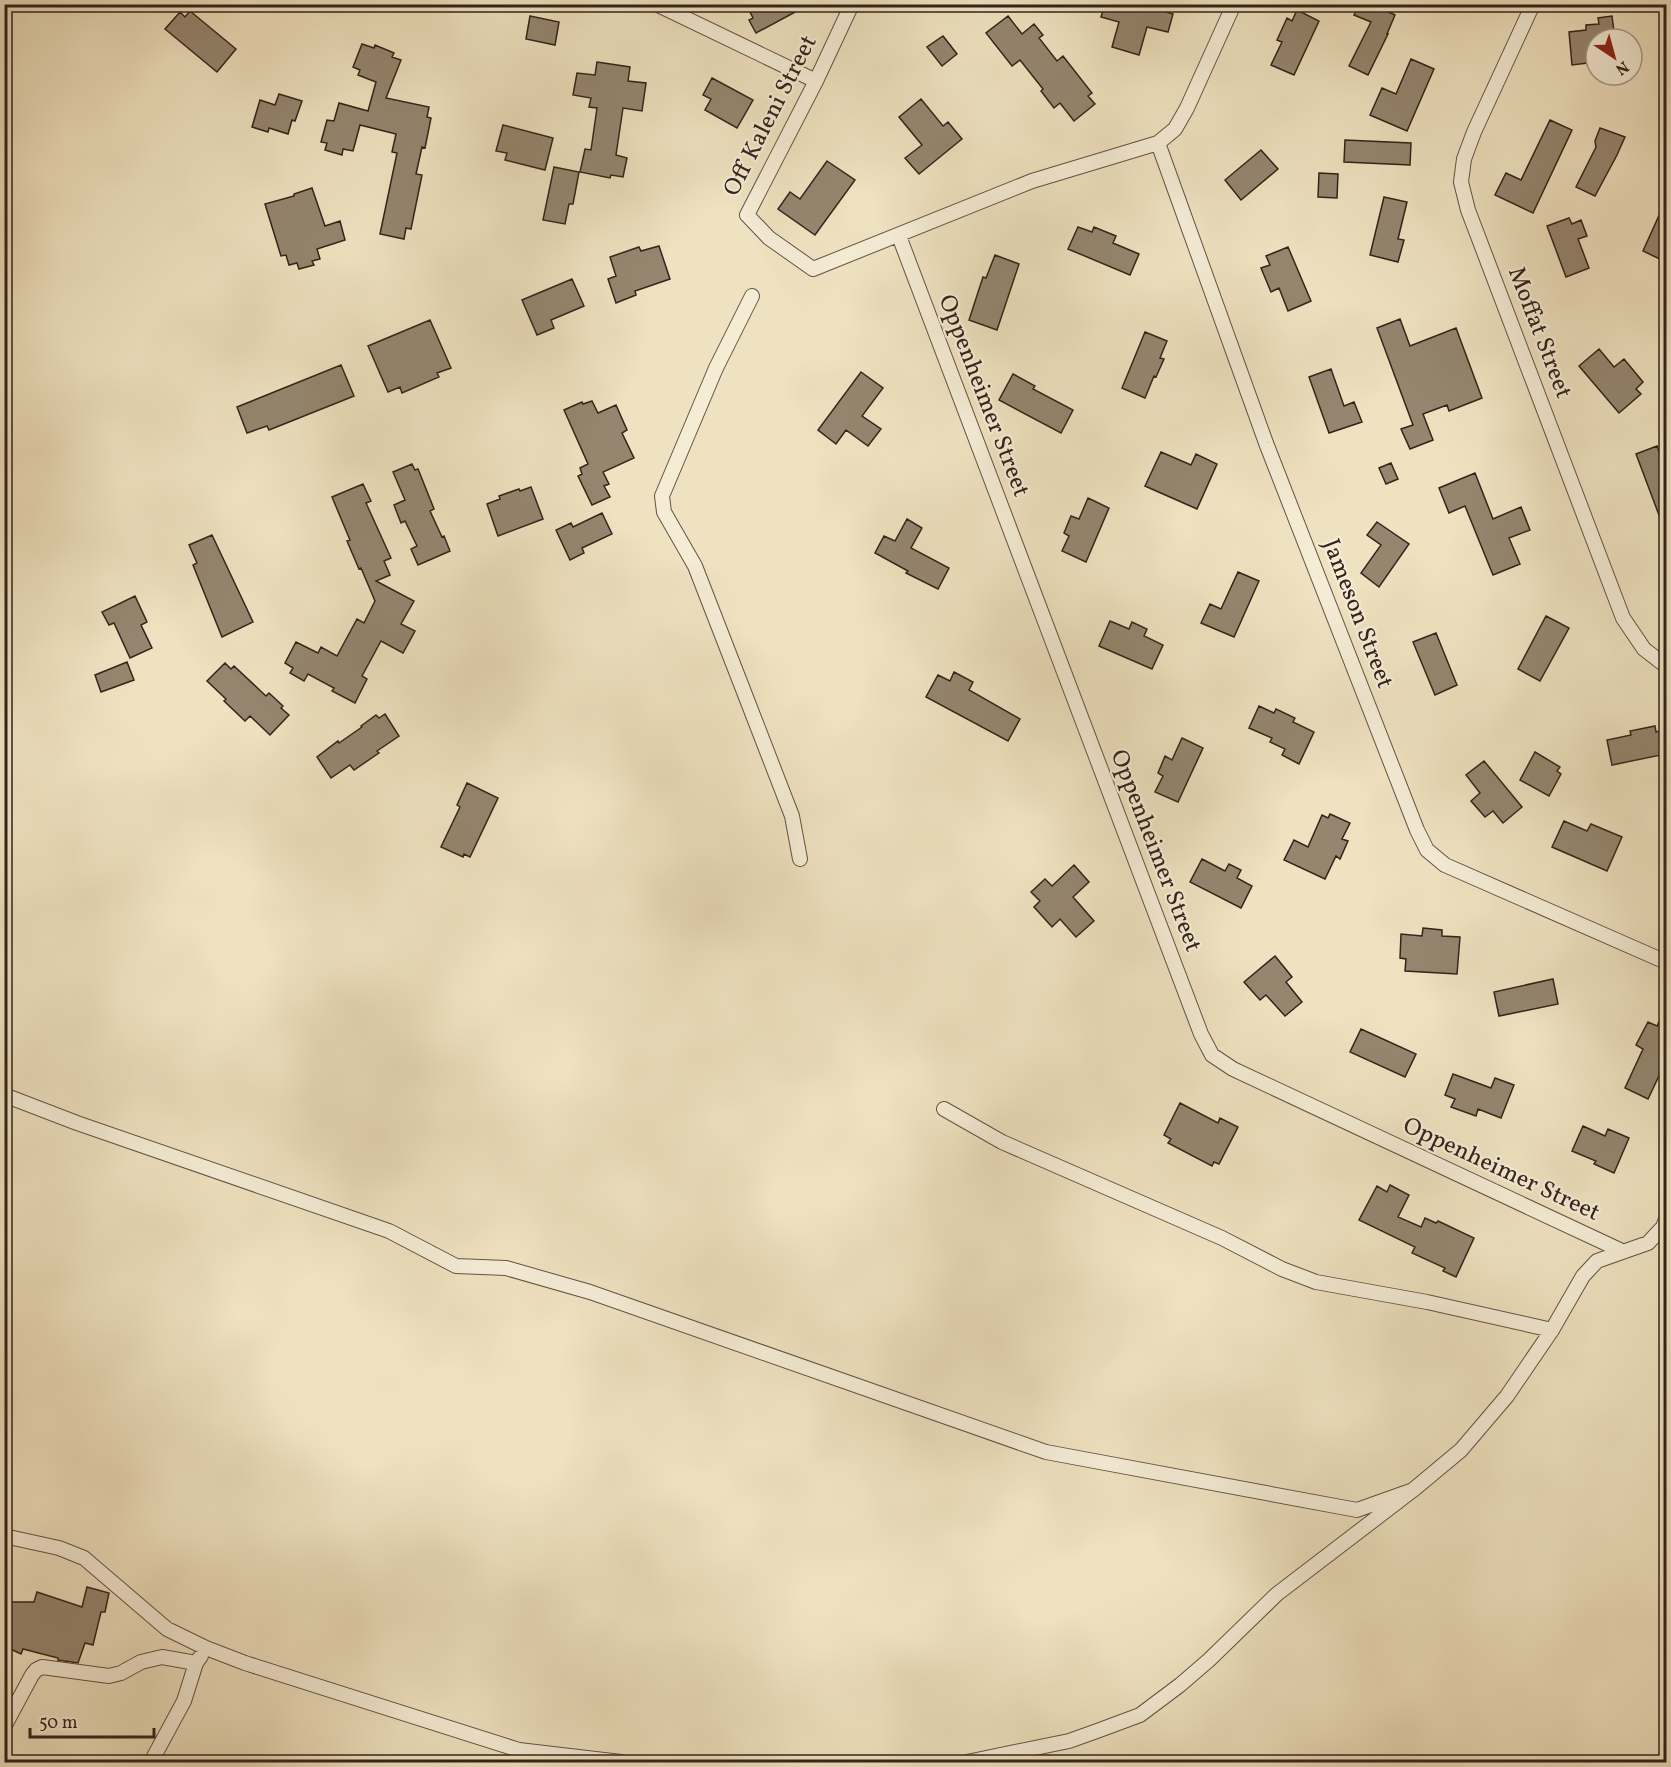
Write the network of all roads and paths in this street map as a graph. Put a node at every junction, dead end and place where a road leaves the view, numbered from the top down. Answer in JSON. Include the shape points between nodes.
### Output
{"nodes":[{"id":1,"x":656,"y":4,"type":"edge"},
{"id":2,"x":852,"y":4,"type":"edge"},
{"id":3,"x":1234,"y":4,"type":"edge"},
{"id":4,"x":1533,"y":4,"type":"edge"},
{"id":5,"x":816,"y":81,"type":"junction"},
{"id":6,"x":1158,"y":143,"type":"junction"},
{"id":7,"x":899,"y":236,"type":"junction"},
{"id":8,"x":752,"y":296,"type":"dead end"},
{"id":9,"x":1666,"y":666,"type":"edge"},
{"id":10,"x":800,"y":859,"type":"dead end"},
{"id":11,"x":1666,"y":962,"type":"edge"},
{"id":12,"x":4,"y":1095,"type":"edge"},
{"id":13,"x":945,"y":1109,"type":"dead end"},
{"id":14,"x":1666,"y":1220,"type":"edge"},
{"id":15,"x":1622,"y":1251,"type":"junction"},
{"id":16,"x":1552,"y":1330,"type":"junction"},
{"id":17,"x":1413,"y":1490,"type":"junction"},
{"id":18,"x":4,"y":1536,"type":"edge"},
{"id":19,"x":206,"y":1648,"type":"junction"},
{"id":20,"x":196,"y":1663,"type":"junction"},
{"id":21,"x":4,"y":1727,"type":"edge"},
{"id":22,"x":151,"y":1762,"type":"edge"},
{"id":23,"x":621,"y":1762,"type":"edge"},
{"id":24,"x":967,"y":1762,"type":"edge"}],
"edges":[{"from":1,"to":5,"type":"street"},
{"from":2,"to":5,"type":"street","name":"Off Kaleni Street"},
{"from":3,"to":6,"type":"street","via":[[1187,108],[1175,129]]},
{"from":4,"to":9,"type":"street","name":"Moffat Street","via":[[1474,132],[1461,182],[1468,210],[1623,618],[1644,649]]},
{"from":5,"to":7,"type":"street","name":"Off Kaleni Street","via":[[747,215],[769,238],[813,269]]},
{"from":6,"to":7,"type":"street","via":[[1032,181]]},
{"from":6,"to":11,"type":"street","name":"Jameson Street","via":[[1266,443],[1427,850],[1445,865]]},
{"from":7,"to":15,"type":"street","name":"Oppenheimer Street","via":[[1212,1055],[1233,1069]]},
{"from":8,"to":10,"type":"street","via":[[716,368],[662,504],[695,566],[792,816]]},
{"from":12,"to":17,"type":"street","via":[[389,1231],[456,1266],[506,1268],[590,1292],[1046,1452],[1357,1510]]},
{"from":13,"to":16,"type":"street","via":[[1002,1142],[1316,1282]]},
{"from":14,"to":15,"type":"street","via":[[1648,1243]]},
{"from":15,"to":16,"type":"street","via":[[1597,1261],[1583,1276]]},
{"from":16,"to":17,"type":"street","via":[[1507,1396],[1461,1450]]},
{"from":17,"to":24,"type":"street","via":[[1277,1594],[1209,1660],[1140,1715],[1069,1741]]},
{"from":18,"to":19,"type":"street","via":[[59,1548],[84,1558],[167,1629]]},
{"from":19,"to":20,"type":"street"},
{"from":19,"to":23,"type":"street","via":[[519,1750]]},
{"from":20,"to":21,"type":"street","via":[[162,1657],[109,1676],[42,1667],[32,1675]]},
{"from":20,"to":22,"type":"street","via":[[183,1701]]}]}
